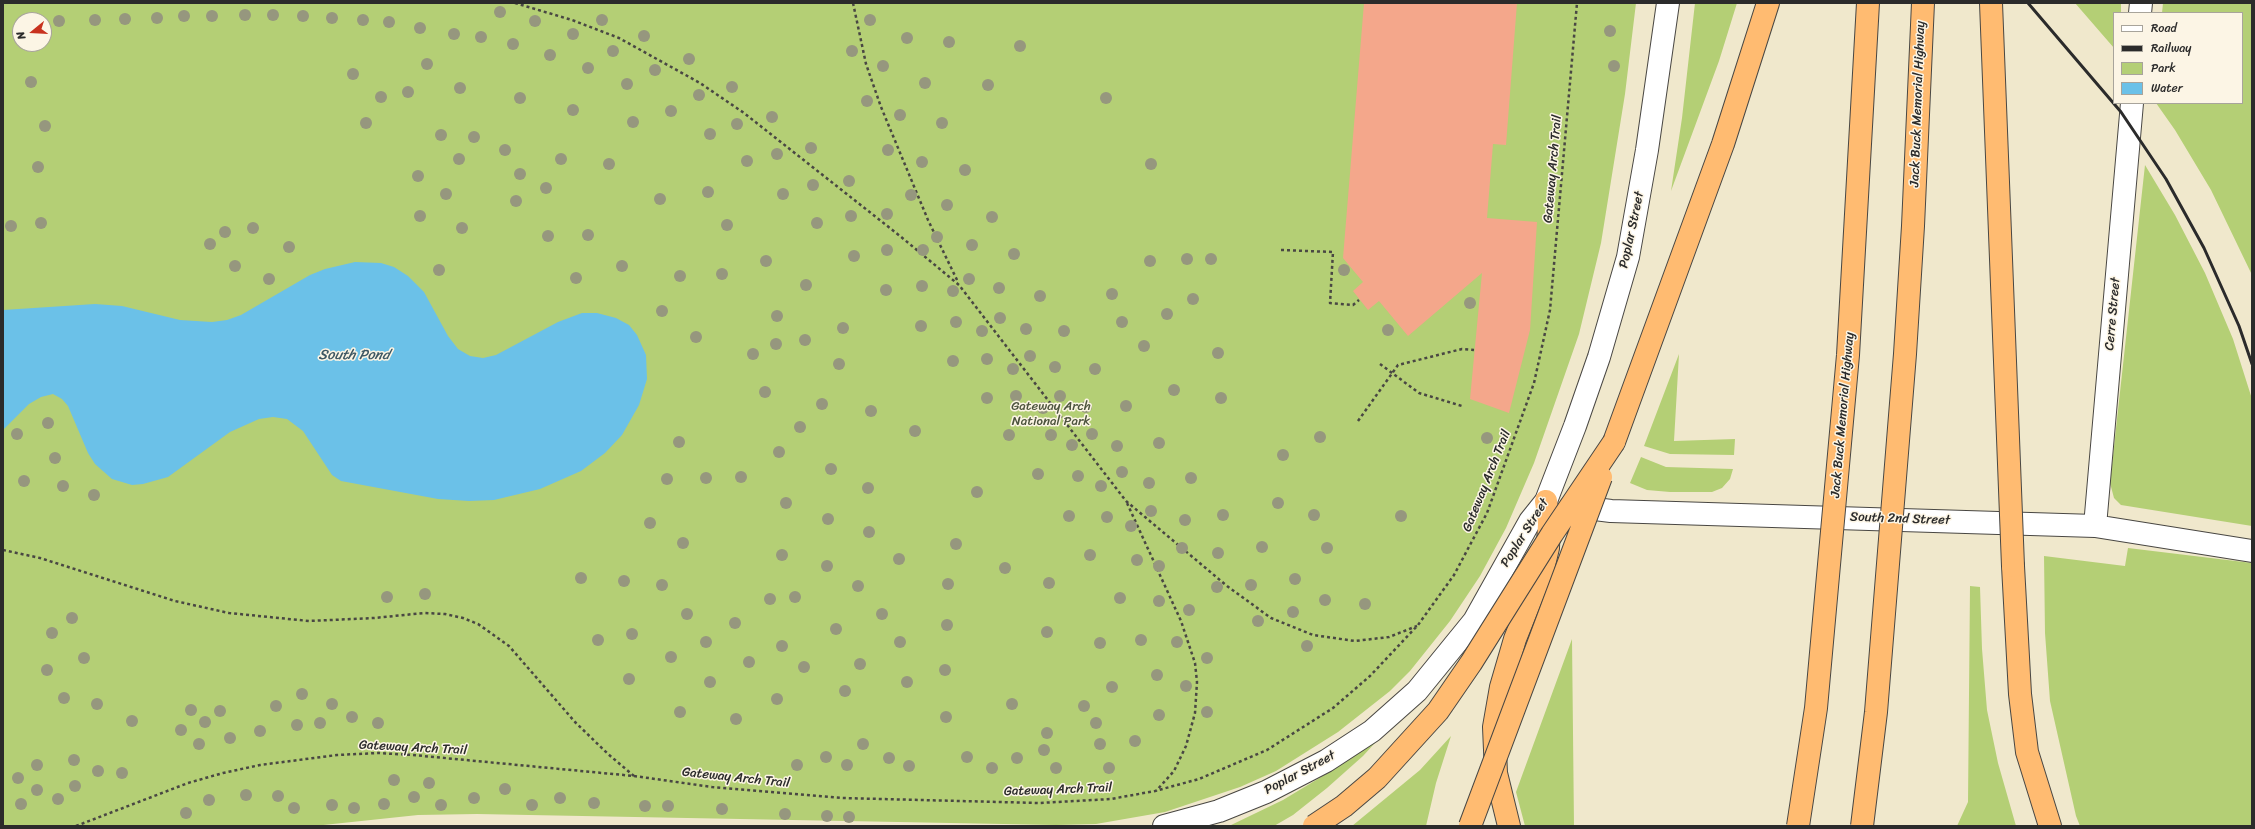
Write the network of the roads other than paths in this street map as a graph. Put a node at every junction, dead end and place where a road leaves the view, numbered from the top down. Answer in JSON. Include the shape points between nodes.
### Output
{"nodes":[{"id":1,"x":1668,"y":3,"type":"edge"},
{"id":2,"x":1768,"y":3,"type":"edge"},
{"id":3,"x":1868,"y":3,"type":"edge"},
{"id":4,"x":1923,"y":3,"type":"edge"},
{"id":5,"x":1991,"y":3,"type":"edge"},
{"id":6,"x":2132,"y":104,"type":"edge"},
{"id":7,"x":1614,"y":442,"type":"junction"},
{"id":8,"x":1546,"y":501,"type":"junction"},
{"id":9,"x":2095,"y":526,"type":"junction"},
{"id":10,"x":2252,"y":551,"type":"edge"},
{"id":11,"x":1164,"y":826,"type":"edge"},
{"id":12,"x":1314,"y":826,"type":"edge"},
{"id":13,"x":1470,"y":826,"type":"edge"},
{"id":14,"x":1509,"y":826,"type":"edge"},
{"id":15,"x":1798,"y":826,"type":"edge"},
{"id":16,"x":1862,"y":826,"type":"edge"},
{"id":17,"x":2050,"y":826,"type":"edge"}],
"edges":[{"from":1,"to":8,"type":"street","name":"Poplar Street","via":[[1647,150],[1628,257],[1582,407]]},
{"from":2,"to":7,"type":"highway","via":[[1723,144]]},
{"from":3,"to":15,"type":"highway","name":"Jack Buck Memorial Highway","bridge":true,"via":[[1848,355],[1816,708]]},
{"from":4,"to":16,"type":"highway","name":"Jack Buck Memorial Highway","bridge":true,"via":[[1904,377],[1876,712]]},
{"from":5,"to":17,"type":"highway","bridge":true,"via":[[2020,694],[2027,752]]},
{"from":6,"to":9,"type":"street","name":"Cerre Street"},
{"from":7,"to":12,"type":"highway","bridge":true,"via":[[1438,711],[1377,778],[1344,806]]},
{"from":7,"to":13,"type":"highway","bridge":true},
{"from":8,"to":9,"type":"street","name":"South 2nd Street","via":[[1611,510]]},
{"from":8,"to":11,"type":"street","name":"Poplar Street","via":[[1530,520],[1474,621],[1417,690],[1372,731],[1326,761],[1266,792],[1219,810]]},
{"from":8,"to":14,"type":"highway","via":[[1549,523],[1548,548],[1543,569],[1515,639],[1500,687],[1494,727],[1496,774]]},
{"from":9,"to":10,"type":"street","name":"South 2nd Street"}]}
